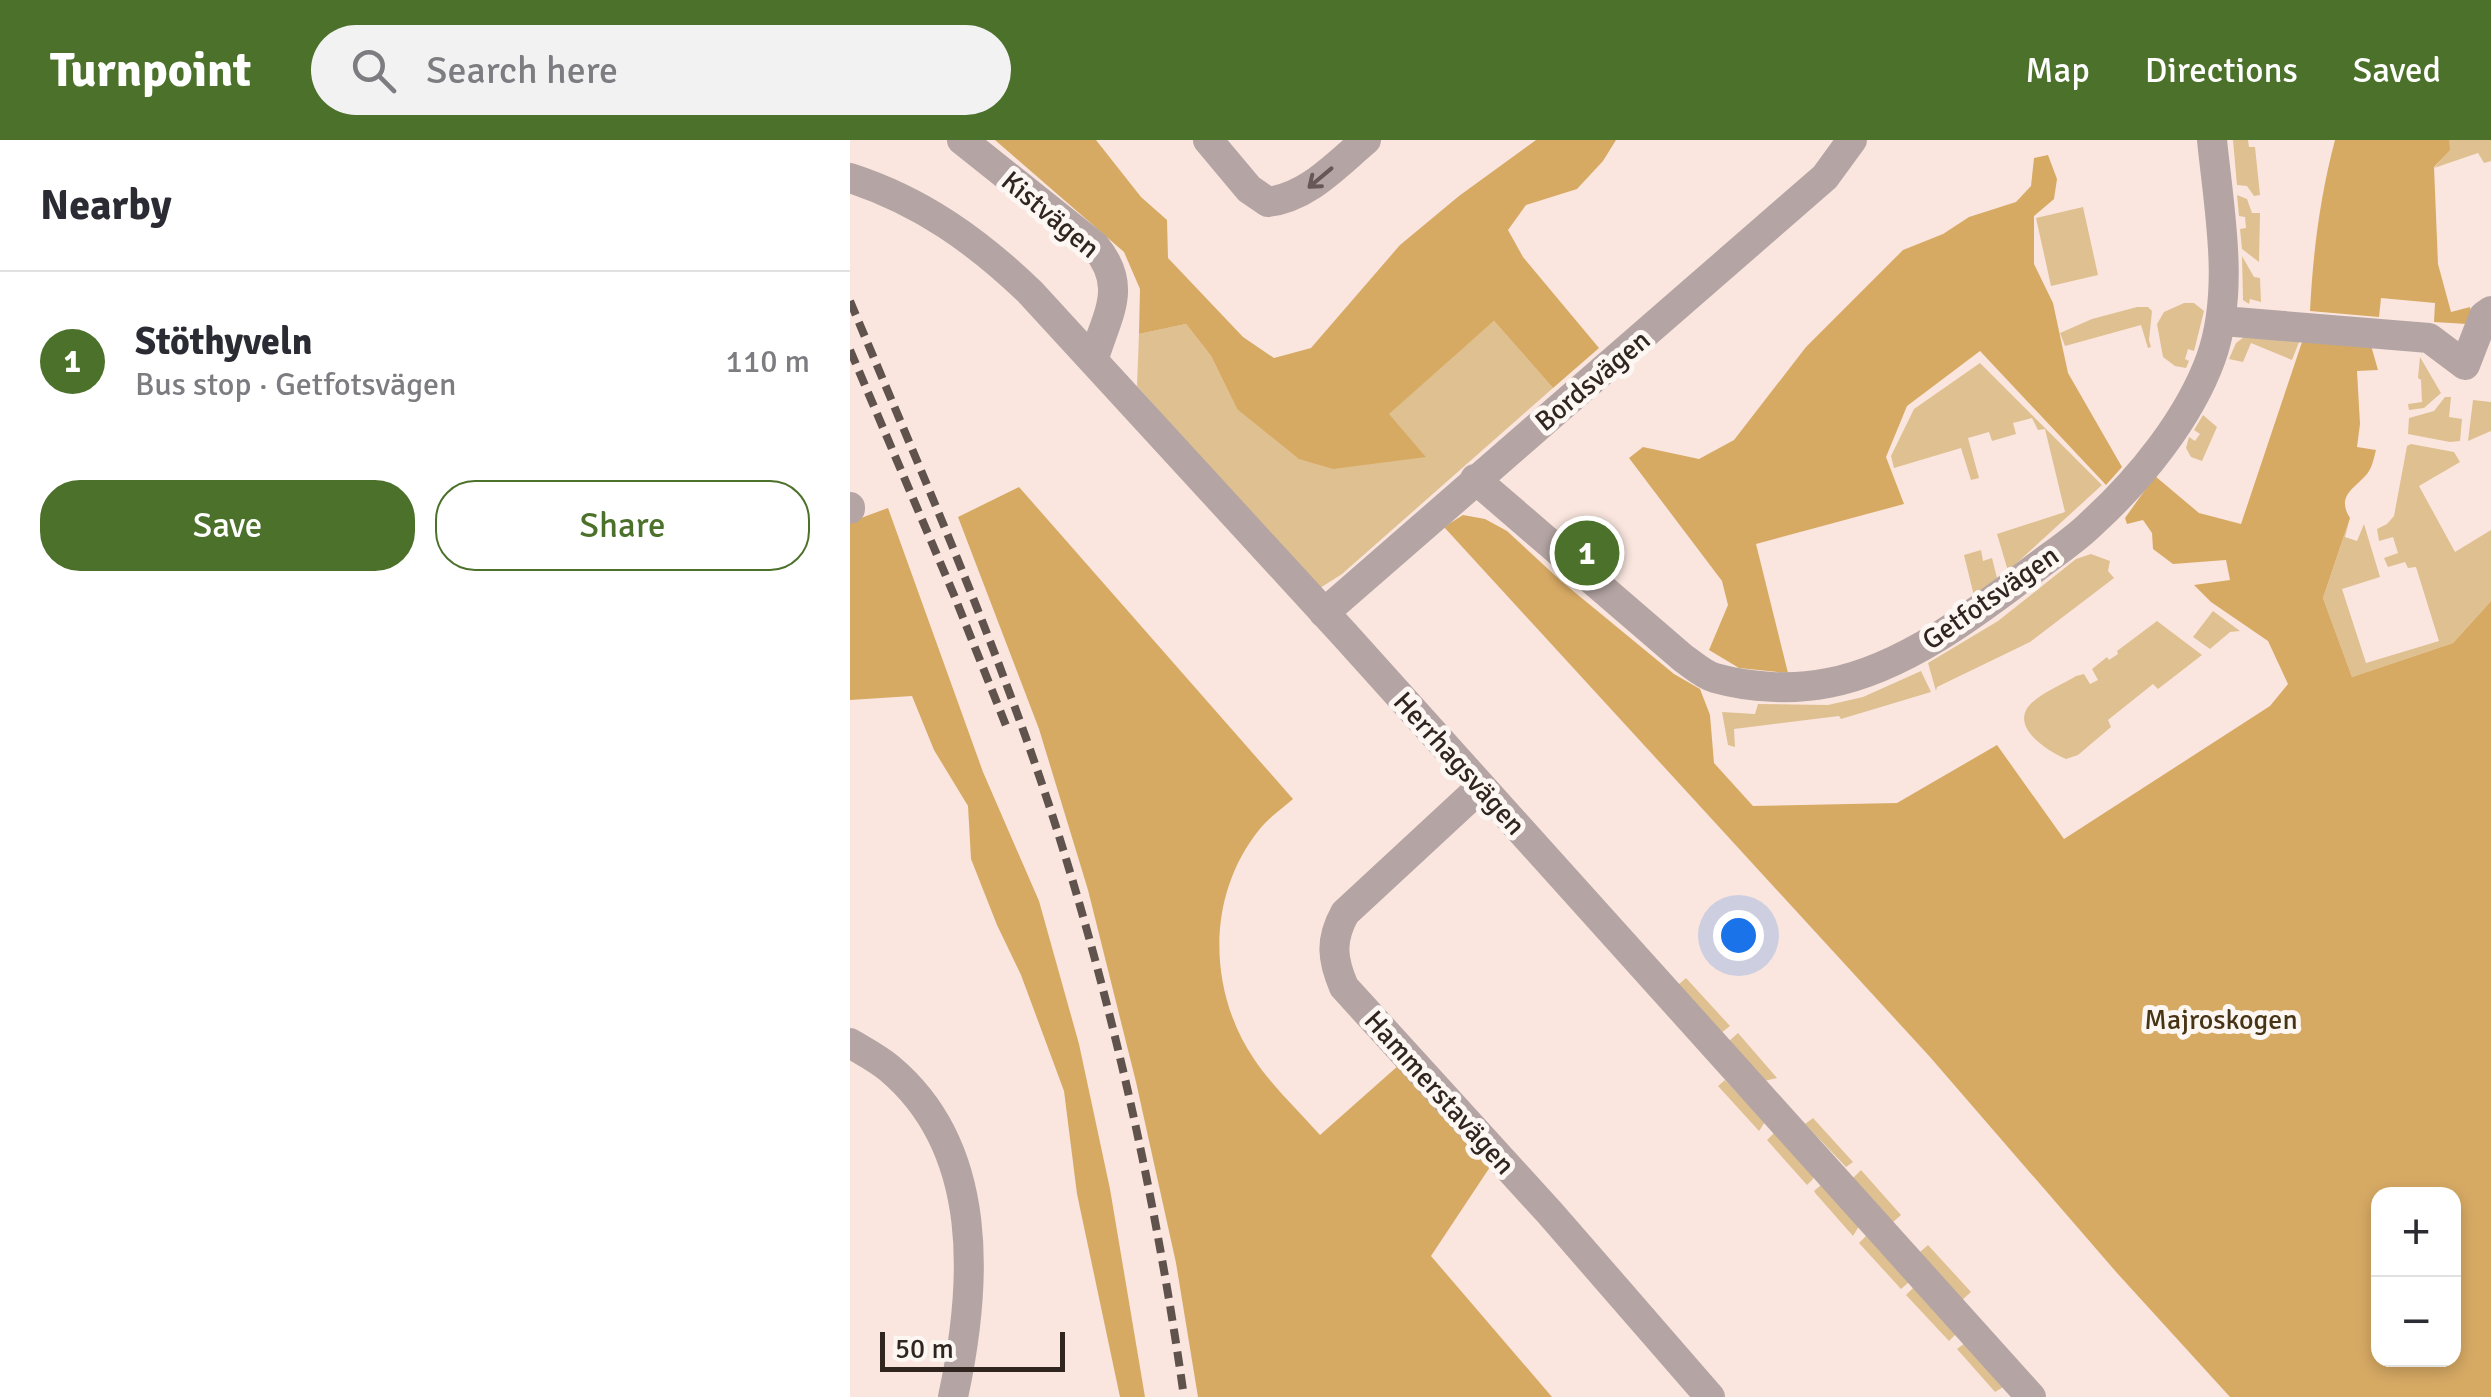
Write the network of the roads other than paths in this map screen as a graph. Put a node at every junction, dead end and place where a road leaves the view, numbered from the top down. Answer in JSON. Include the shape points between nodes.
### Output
{"nodes":[{"id":1,"x":962,"y":140,"type":"edge"},
{"id":2,"x":1208,"y":140,"type":"edge"},
{"id":3,"x":1366,"y":140,"type":"edge"},
{"id":4,"x":1852,"y":140,"type":"edge"},
{"id":5,"x":2212,"y":140,"type":"edge"},
{"id":6,"x":850,"y":178,"type":"edge"},
{"id":7,"x":2491,"y":310,"type":"edge"},
{"id":8,"x":2223,"y":321,"type":"junction"},
{"id":9,"x":1094,"y":358,"type":"junction"},
{"id":10,"x":1475,"y":480,"type":"junction"},
{"id":11,"x":1324,"y":612,"type":"junction"},
{"id":12,"x":1481,"y":787,"type":"junction"},
{"id":13,"x":850,"y":1043,"type":"edge"},
{"id":14,"x":1699,"y":1392,"type":"edge"},
{"id":15,"x":953,"y":1397,"type":"edge"},
{"id":16,"x":2031,"y":1397,"type":"edge"}],
"edges":[{"from":1,"to":9,"type":"street","name":"Kistvägen","via":[[1106,260],[1113,306]]},
{"from":3,"to":2,"type":"street","one_way":true,"via":[[1306,190],[1268,202]]},
{"from":4,"to":10,"type":"street","name":"Bordsvägen","via":[[1826,177]]},
{"from":5,"to":8,"type":"street","name":"Getfotsvägen"},
{"from":6,"to":9,"type":"street","name":"Herrhagsvägen","via":[[947,222],[994,258]]},
{"from":7,"to":8,"type":"street","via":[[2465,365],[2429,338]]},
{"from":8,"to":10,"type":"street","name":"Getfotsvägen","via":[[2181,416],[2092,524],[1975,614],[1903,654],[1831,682],[1785,688],[1713,678]]},
{"from":9,"to":11,"type":"street","name":"Herrhagsvägen"},
{"from":10,"to":11,"type":"street","name":"Bordsvägen"},
{"from":11,"to":12,"type":"street","name":"Herrhagsvägen"},
{"from":12,"to":14,"type":"street","name":"Hammerstavägen","via":[[1346,913],[1334,933],[1338,972],[1344,987],[1550,1213]]},
{"from":12,"to":16,"type":"street","name":"Herrhagsvägen"},
{"from":13,"to":15,"type":"street","via":[[910,1090],[956,1172],[971,1272]]}]}
